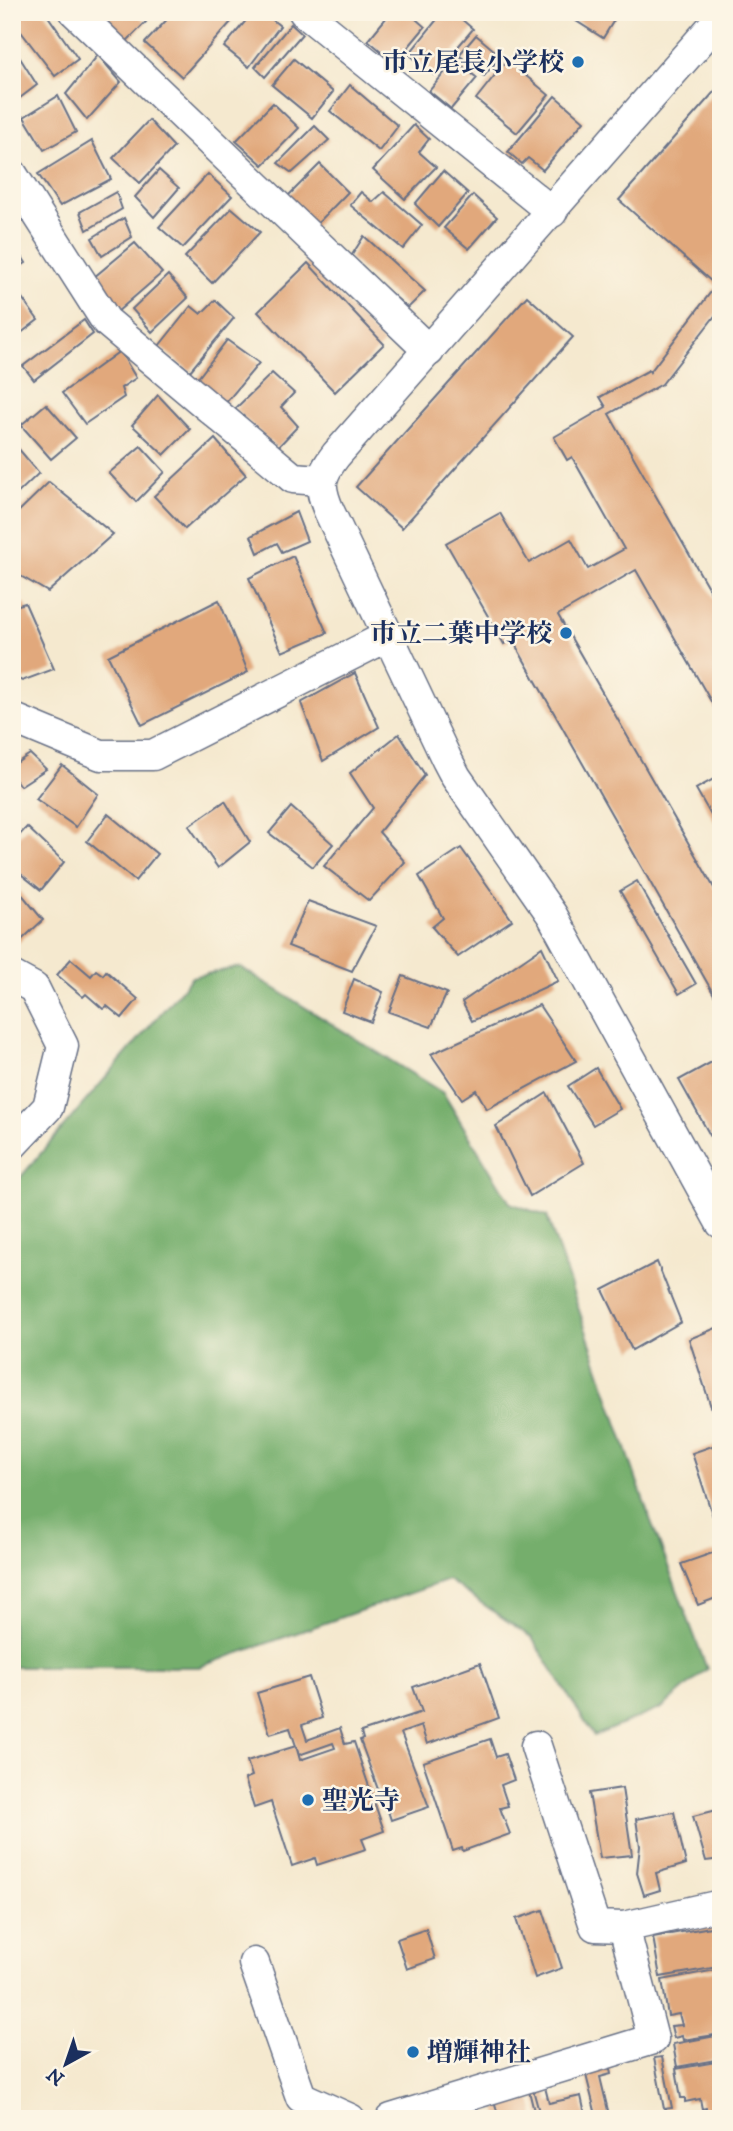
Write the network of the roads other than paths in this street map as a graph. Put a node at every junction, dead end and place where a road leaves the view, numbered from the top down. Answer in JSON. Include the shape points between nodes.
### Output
{"nodes":[{"id":1,"x":75,"y":12,"type":"edge"},
{"id":2,"x":304,"y":12,"type":"edge"},
{"id":3,"x":721,"y":17,"type":"edge"},
{"id":4,"x":12,"y":174,"type":"edge"},
{"id":5,"x":552,"y":212,"type":"junction"},
{"id":6,"x":429,"y":351,"type":"junction"},
{"id":7,"x":320,"y":480,"type":"junction"},
{"id":8,"x":388,"y":636,"type":"junction"},
{"id":9,"x":12,"y":718,"type":"edge"},
{"id":10,"x":12,"y":976,"type":"edge"},
{"id":11,"x":12,"y":1146,"type":"edge"},
{"id":12,"x":721,"y":1223,"type":"edge"},
{"id":13,"x":536,"y":1746,"type":"dead end"},
{"id":14,"x":721,"y":1905,"type":"edge"},
{"id":15,"x":624,"y":1927,"type":"junction"},
{"id":16,"x":254,"y":1963,"type":"dead end"},
{"id":17,"x":350,"y":2119,"type":"edge"},
{"id":18,"x":391,"y":2119,"type":"edge"}],
"edges":[{"from":1,"to":6,"type":"street"},
{"from":2,"to":5,"type":"street"},
{"from":3,"to":5,"type":"street"},
{"from":4,"to":7,"type":"street","via":[[106,320],[293,478]]},
{"from":5,"to":6,"type":"street"},
{"from":6,"to":7,"type":"street","via":[[336,455]]},
{"from":7,"to":8,"type":"street","via":[[329,511]]},
{"from":8,"to":9,"type":"street","via":[[153,755],[101,755]]},
{"from":8,"to":12,"type":"street","via":[[456,777],[552,915]]},
{"from":10,"to":11,"type":"street","via":[[34,988],[63,1046],[48,1107]]},
{"from":13,"to":15,"type":"street","via":[[595,1926]]},
{"from":14,"to":15,"type":"street"},
{"from":15,"to":18,"type":"street","via":[[653,2039]]},
{"from":16,"to":17,"type":"street","via":[[301,2097]]}]}
